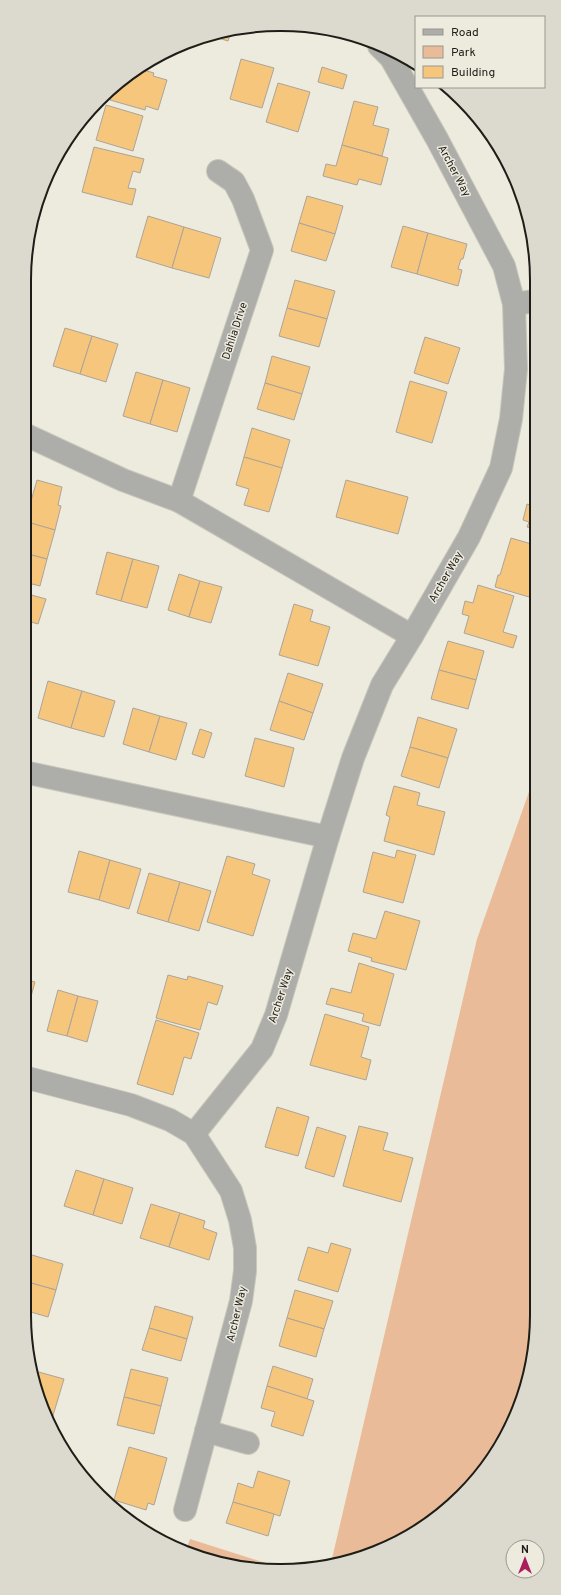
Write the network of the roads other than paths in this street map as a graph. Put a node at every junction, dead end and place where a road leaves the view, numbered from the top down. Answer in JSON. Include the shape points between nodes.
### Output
{"nodes":[{"id":1,"x":389,"y":56,"type":"edge"},
{"id":2,"x":218,"y":171,"type":"dead end"},
{"id":3,"x":524,"y":302,"type":"edge"},
{"id":4,"x":31,"y":437,"type":"edge"},
{"id":5,"x":179,"y":501,"type":"junction"},
{"id":6,"x":412,"y":636,"type":"junction"},
{"id":7,"x":31,"y":773,"type":"edge"},
{"id":8,"x":328,"y":837,"type":"junction"},
{"id":9,"x":31,"y":1080,"type":"edge"},
{"id":10,"x":194,"y":1134,"type":"junction"},
{"id":11,"x":206,"y":1431,"type":"junction"},
{"id":12,"x":248,"y":1443,"type":"dead end"},
{"id":13,"x":185,"y":1510,"type":"dead end"}],
"edges":[{"from":1,"to":3,"type":"street","name":"Archer Way"},
{"from":2,"to":5,"type":"street","name":"Dahlia Drive","via":[[234,182],[262,250]]},
{"from":3,"to":6,"type":"street","name":"Archer Way","via":[[511,419],[501,468],[469,537]]},
{"from":4,"to":5,"type":"street","via":[[123,480]]},
{"from":5,"to":6,"type":"street"},
{"from":6,"to":8,"type":"street","name":"Archer Way","via":[[382,685],[353,758]]},
{"from":7,"to":8,"type":"street"},
{"from":8,"to":10,"type":"street","name":"Archer Way","via":[[276,1015],[262,1049]]},
{"from":9,"to":10,"type":"street","name":"Archer Way","via":[[131,1105],[170,1120]]},
{"from":10,"to":11,"type":"street","name":"Archer Way","via":[[231,1191],[245,1248],[241,1301]]},
{"from":11,"to":12,"type":"street"},
{"from":11,"to":13,"type":"street","name":"Archer Way"}]}
